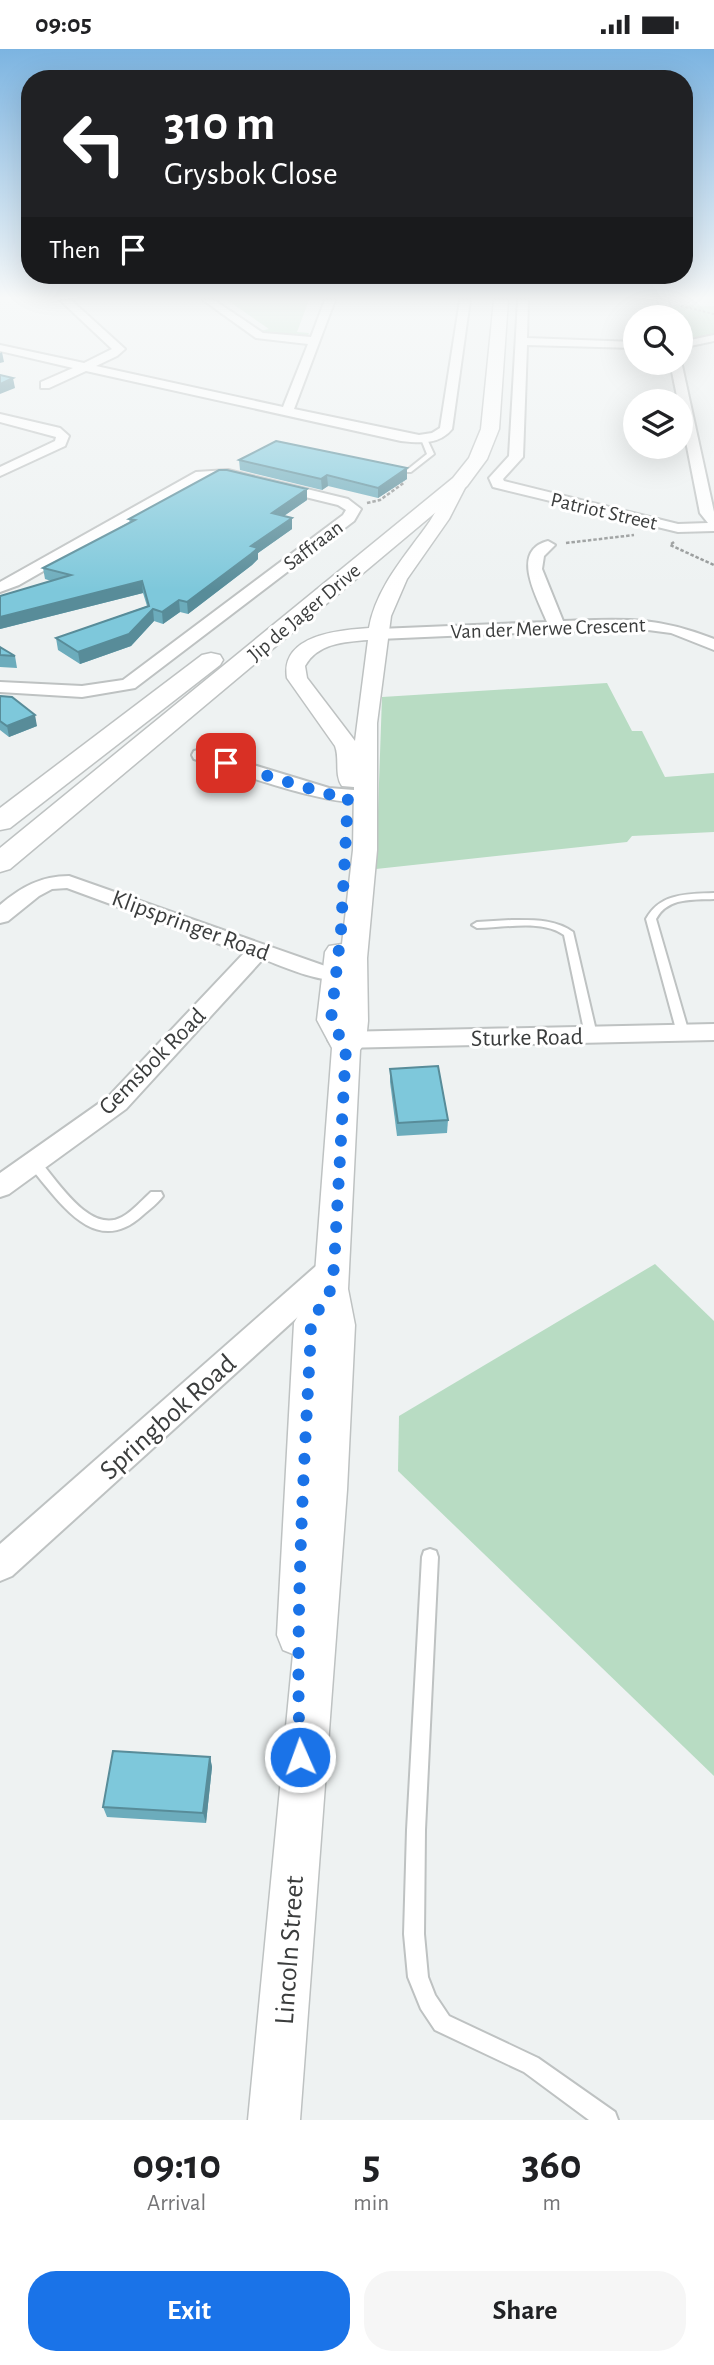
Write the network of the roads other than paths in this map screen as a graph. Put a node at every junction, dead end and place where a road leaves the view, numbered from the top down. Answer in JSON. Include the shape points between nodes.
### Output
{"nodes":[{"id":1,"x":220,"y":397,"type":"edge"},
{"id":2,"x":294,"y":397,"type":"edge"},
{"id":3,"x":451,"y":397,"type":"edge"},
{"id":4,"x":474,"y":397,"type":"edge"},
{"id":5,"x":493,"y":397,"type":"edge"},
{"id":6,"x":519,"y":397,"type":"edge"},
{"id":7,"x":683,"y":397,"type":"edge"},
{"id":8,"x":286,"y":411,"type":"junction"},
{"id":9,"x":0,"y":418,"type":"edge"},
{"id":10,"x":425,"y":439,"type":"junction"},
{"id":11,"x":412,"y":469,"type":"road end"},
{"id":12,"x":0,"y":473,"type":"edge"},
{"id":13,"x":460,"y":482,"type":"junction"},
{"id":14,"x":714,"y":524,"type":"edge"},
{"id":15,"x":548,"y":545,"type":"road end"},
{"id":16,"x":0,"y":587,"type":"edge"},
{"id":17,"x":557,"y":626,"type":"junction"},
{"id":18,"x":379,"y":634,"type":"junction"},
{"id":19,"x":322,"y":641,"type":"junction"},
{"id":20,"x":714,"y":645,"type":"edge"},
{"id":21,"x":375,"y":658,"type":"junction"},
{"id":22,"x":0,"y":687,"type":"edge"},
{"id":23,"x":201,"y":755,"type":"dead end"},
{"id":24,"x":357,"y":797,"type":"junction"},
{"id":25,"x":0,"y":822,"type":"edge"},
{"id":26,"x":10,"y":845,"type":"edge"},
{"id":27,"x":0,"y":863,"type":"edge"},
{"id":28,"x":714,"y":896,"type":"edge"},
{"id":29,"x":0,"y":916,"type":"edge"},
{"id":30,"x":477,"y":925,"type":"dead end"},
{"id":31,"x":260,"y":949,"type":"junction"},
{"id":32,"x":345,"y":973,"type":"junction"},
{"id":33,"x":683,"y":1033,"type":"junction"},
{"id":34,"x":714,"y":1033,"type":"edge"},
{"id":35,"x":591,"y":1035,"type":"junction"},
{"id":36,"x":346,"y":1043,"type":"junction"},
{"id":37,"x":34,"y":1163,"type":"junction"},
{"id":38,"x":0,"y":1187,"type":"edge"},
{"id":39,"x":156,"y":1196,"type":"dead end"},
{"id":40,"x":332,"y":1278,"type":"junction"},
{"id":41,"x":430,"y":1557,"type":"dead end"},
{"id":42,"x":0,"y":1565,"type":"edge"},
{"id":43,"x":274,"y":2120,"type":"edge"},
{"id":44,"x":607,"y":2120,"type":"edge"}],
"edges":[{"from":1,"to":8,"type":"street"},
{"from":2,"to":8,"type":"street"},
{"from":3,"to":10,"type":"street","via":[[446,429]]},
{"from":4,"to":25,"type":"main road","name":"Jip de Jager Drive","via":[[466,446],[449,471],[391,522]]},
{"from":5,"to":13,"type":"main road","name":"Jip de Jager Drive","via":[[490,429],[478,459]]},
{"from":6,"to":14,"type":"street","name":"Patriot Street","via":[[516,457],[496,483],[688,529]]},
{"from":7,"to":14,"type":"street","via":[[707,513]]},
{"from":8,"to":10,"type":"street"},
{"from":9,"to":12,"type":"street","via":[[63,436],[60,443]]},
{"from":10,"to":11,"type":"lane","via":[[431,454]]},
{"from":13,"to":18,"type":"street","via":[[388,597]]},
{"from":13,"to":26,"type":"main road","name":"Jip de Jager Drive"},
{"from":15,"to":17,"type":"street","via":[[537,555],[534,569]]},
{"from":16,"to":22,"type":"street","name":"Saffraan","via":[[201,475],[228,474],[354,509],[349,518],[128,684],[100,690]]},
{"from":17,"to":18,"type":"street","name":"Van der Merwe Crescent"},
{"from":17,"to":20,"type":"street","name":"Van der Merwe Crescent","via":[[647,624]]},
{"from":18,"to":19,"type":"street"},
{"from":18,"to":21,"type":"street"},
{"from":19,"to":21,"type":"street","via":[[352,645]]},
{"from":19,"to":24,"type":"street","via":[[300,656],[295,672],[346,745]]},
{"from":21,"to":24,"type":"street"},
{"from":23,"to":24,"type":"street","via":[[327,794]]},
{"from":24,"to":32,"type":"street","name":"Lincoln Street","via":[[341,930]]},
{"from":26,"to":27,"type":"main road","name":"Jip de Jager Drive"},
{"from":28,"to":33,"type":"lane","via":[[672,900],[658,907],[651,919]]},
{"from":29,"to":31,"type":"street","name":"Klipspringer Road","via":[[29,891],[52,882],[76,884]]},
{"from":30,"to":35,"type":"lane","via":[[564,928]]},
{"from":31,"to":32,"type":"street","name":"Klipspringer Road","via":[[323,973]]},
{"from":31,"to":37,"type":"street","name":"Gemsbok Road","via":[[132,1089]]},
{"from":32,"to":36,"type":"street","name":"Lincoln Street","via":[[331,1020]]},
{"from":33,"to":34,"type":"street","name":"Sturke Road"},
{"from":33,"to":35,"type":"street","name":"Sturke Road"},
{"from":35,"to":36,"type":"street","name":"Sturke Road"},
{"from":36,"to":40,"type":"street","name":"Lincoln Street"},
{"from":37,"to":38,"type":"street","name":"Gemsbok Road"},
{"from":37,"to":39,"type":"lane","via":[[92,1224],[126,1221]]},
{"from":40,"to":42,"type":"street","name":"Springbok Road"},
{"from":40,"to":43,"type":"street","name":"Lincoln Street","via":[[338,1325],[318,1630],[301,1779]]},
{"from":41,"to":44,"type":"lane","via":[[416,1830],[418,1977],[442,2023],[531,2065]]}]}
